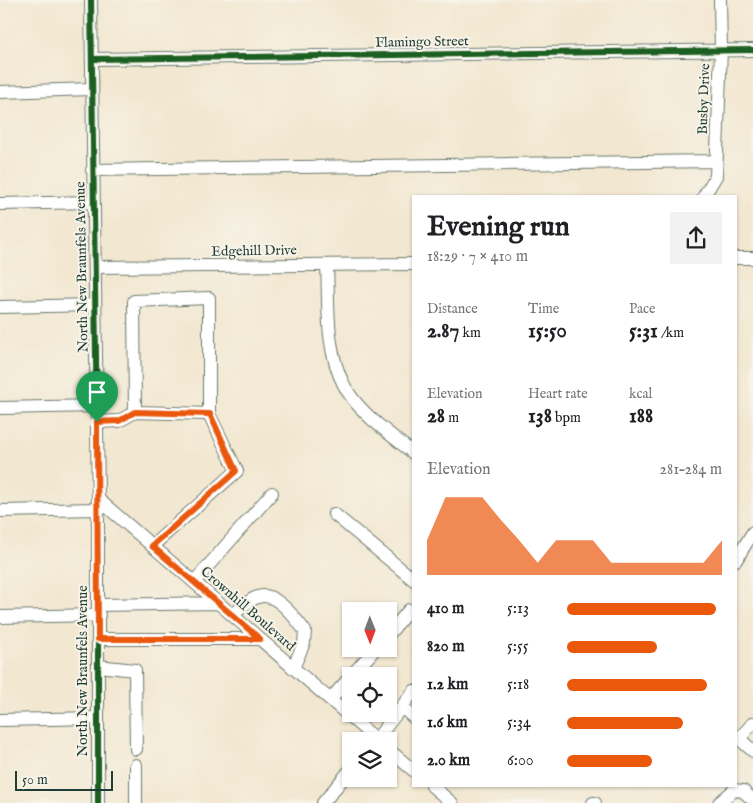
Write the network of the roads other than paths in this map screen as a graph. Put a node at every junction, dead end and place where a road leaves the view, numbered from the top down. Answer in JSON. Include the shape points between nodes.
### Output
{"nodes":[{"id":1,"x":90,"y":0,"type":"edge"},
{"id":2,"x":720,"y":0,"type":"edge"},
{"id":3,"x":721,"y":50,"type":"junction"},
{"id":4,"x":753,"y":50,"type":"edge"},
{"id":5,"x":92,"y":59,"type":"junction"},
{"id":6,"x":92,"y":89,"type":"junction"},
{"id":7,"x":0,"y":92,"type":"edge"},
{"id":8,"x":716,"y":161,"type":"junction"},
{"id":9,"x":92,"y":170,"type":"junction"},
{"id":10,"x":705,"y":195,"type":"edge"},
{"id":11,"x":92,"y":202,"type":"junction"},
{"id":12,"x":0,"y":204,"type":"edge"},
{"id":13,"x":737,"y":258,"type":"edge"},
{"id":14,"x":753,"y":258,"type":"edge"},
{"id":15,"x":412,"y":264,"type":"edge"},
{"id":16,"x":327,"y":265,"type":"junction"},
{"id":17,"x":95,"y":267,"type":"junction"},
{"id":18,"x":95,"y":305,"type":"junction"},
{"id":19,"x":0,"y":307,"type":"edge"},
{"id":20,"x":96,"y":406,"type":"junction"},
{"id":21,"x":0,"y":408,"type":"edge"},
{"id":22,"x":135,"y":412,"type":"junction"},
{"id":23,"x":210,"y":414,"type":"junction"},
{"id":24,"x":97,"y":422,"type":"junction"},
{"id":25,"x":412,"y":452,"type":"edge"},
{"id":26,"x":272,"y":493,"type":"dead end"},
{"id":27,"x":98,"y":504,"type":"junction"},
{"id":28,"x":0,"y":510,"type":"edge"},
{"id":29,"x":334,"y":514,"type":"dead end"},
{"id":30,"x":753,"y":532,"type":"edge"},
{"id":31,"x":152,"y":546,"type":"junction"},
{"id":32,"x":737,"y":558,"type":"edge"},
{"id":33,"x":412,"y":578,"type":"edge"},
{"id":34,"x":194,"y":582,"type":"junction"},
{"id":35,"x":218,"y":603,"type":"junction"},
{"id":36,"x":99,"y":610,"type":"junction"},
{"id":37,"x":409,"y":610,"type":"dead end"},
{"id":38,"x":233,"y":616,"type":"junction"},
{"id":39,"x":0,"y":617,"type":"edge"},
{"id":40,"x":398,"y":623,"type":"edge"},
{"id":41,"x":98,"y":639,"type":"junction"},
{"id":42,"x":260,"y":639,"type":"junction"},
{"id":43,"x":367,"y":658,"type":"edge"},
{"id":44,"x":98,"y":666,"type":"junction"},
{"id":45,"x":293,"y":668,"type":"junction"},
{"id":46,"x":412,"y":694,"type":"edge"},
{"id":47,"x":330,"y":700,"type":"junction"},
{"id":48,"x":402,"y":707,"type":"junction"},
{"id":49,"x":412,"y":716,"type":"edge"},
{"id":50,"x":98,"y":718,"type":"junction"},
{"id":51,"x":0,"y":720,"type":"edge"},
{"id":52,"x":753,"y":723,"type":"edge"},
{"id":53,"x":366,"y":732,"type":"edge"},
{"id":54,"x":383,"y":732,"type":"edge"},
{"id":55,"x":738,"y":738,"type":"edge"},
{"id":56,"x":136,"y":749,"type":"dead end"},
{"id":57,"x":753,"y":750,"type":"edge"},
{"id":58,"x":397,"y":757,"type":"edge"},
{"id":59,"x":136,"y":765,"type":"dead end"},
{"id":60,"x":412,"y":769,"type":"edge"},
{"id":61,"x":342,"y":780,"type":"edge"},
{"id":62,"x":438,"y":788,"type":"edge"},
{"id":63,"x":753,"y":800,"type":"edge"},
{"id":64,"x":98,"y":803,"type":"edge"},
{"id":65,"x":136,"y":803,"type":"edge"},
{"id":66,"x":323,"y":803,"type":"edge"},
{"id":67,"x":452,"y":803,"type":"edge"},
{"id":68,"x":719,"y":803,"type":"edge"}],
"edges":[{"from":1,"to":5,"type":"street","name":"North New Braunfels Avenue"},
{"from":2,"to":3,"type":"street","name":"Busby Drive"},
{"from":3,"to":4,"type":"street","name":"Flamingo Street"},
{"from":3,"to":5,"type":"street","name":"Flamingo Street"},
{"from":3,"to":8,"type":"street","name":"Busby Drive"},
{"from":5,"to":6,"type":"street","name":"North New Braunfels Avenue"},
{"from":6,"to":7,"type":"street"},
{"from":6,"to":9,"type":"street","name":"North New Braunfels Avenue"},
{"from":8,"to":9,"type":"street"},
{"from":8,"to":10,"type":"street","name":"Busby Drive","via":[[716,176]]},
{"from":9,"to":11,"type":"street","name":"North New Braunfels Avenue"},
{"from":11,"to":12,"type":"street"},
{"from":11,"to":17,"type":"street","name":"North New Braunfels Avenue"},
{"from":13,"to":14,"type":"street"},
{"from":15,"to":16,"type":"street","name":"Edgehill Drive"},
{"from":16,"to":17,"type":"street","name":"Edgehill Drive"},
{"from":16,"to":25,"type":"street","via":[[332,354],[344,386],[375,422]]},
{"from":17,"to":18,"type":"street","name":"North New Braunfels Avenue"},
{"from":18,"to":19,"type":"street"},
{"from":18,"to":20,"type":"street","name":"North New Braunfels Avenue"},
{"from":20,"to":21,"type":"street"},
{"from":20,"to":24,"type":"street","name":"North New Braunfels Avenue"},
{"from":22,"to":23,"type":"street"},
{"from":22,"to":23,"type":"street","via":[[134,301],[209,298]]},
{"from":22,"to":24,"type":"street","via":[[119,421]]},
{"from":23,"to":31,"type":"street","via":[[236,471]]},
{"from":24,"to":27,"type":"street","name":"North New Braunfels Avenue"},
{"from":26,"to":34,"type":"street"},
{"from":27,"to":28,"type":"street"},
{"from":27,"to":31,"type":"street","name":"Crownhill Boulevard"},
{"from":27,"to":36,"type":"street","name":"North New Braunfels Avenue"},
{"from":29,"to":33,"type":"street"},
{"from":30,"to":32,"type":"street"},
{"from":31,"to":34,"type":"street","name":"Crownhill Boulevard"},
{"from":34,"to":35,"type":"street","name":"Crownhill Boulevard"},
{"from":35,"to":36,"type":"street"},
{"from":35,"to":38,"type":"street","name":"Crownhill Boulevard"},
{"from":36,"to":39,"type":"street"},
{"from":36,"to":41,"type":"street","name":"North New Braunfels Avenue"},
{"from":37,"to":40,"type":"street"},
{"from":38,"to":42,"type":"street","name":"Crownhill Boulevard"},
{"from":38,"to":45,"type":"street","via":[[251,600],[263,596],[280,604],[305,631],[304,643]]},
{"from":41,"to":42,"type":"street"},
{"from":41,"to":44,"type":"street","name":"North New Braunfels Avenue"},
{"from":42,"to":45,"type":"street","name":"Crownhill Boulevard"},
{"from":43,"to":47,"type":"street"},
{"from":44,"to":50,"type":"street","name":"North New Braunfels Avenue"},
{"from":44,"to":56,"type":"street","via":[[135,670]]},
{"from":45,"to":47,"type":"street","name":"Crownhill Boulevard"},
{"from":46,"to":48,"type":"street"},
{"from":47,"to":53,"type":"street","name":"Crownhill Boulevard"},
{"from":48,"to":49,"type":"street"},
{"from":48,"to":54,"type":"street"},
{"from":50,"to":51,"type":"street"},
{"from":50,"to":64,"type":"street","name":"North New Braunfels Avenue"},
{"from":52,"to":55,"type":"street"},
{"from":55,"to":57,"type":"street"},
{"from":58,"to":60,"type":"street"},
{"from":59,"to":65,"type":"street"},
{"from":61,"to":66,"type":"street"},
{"from":62,"to":67,"type":"street"},
{"from":63,"to":68,"type":"street","via":[[743,791],[734,790]]}]}
